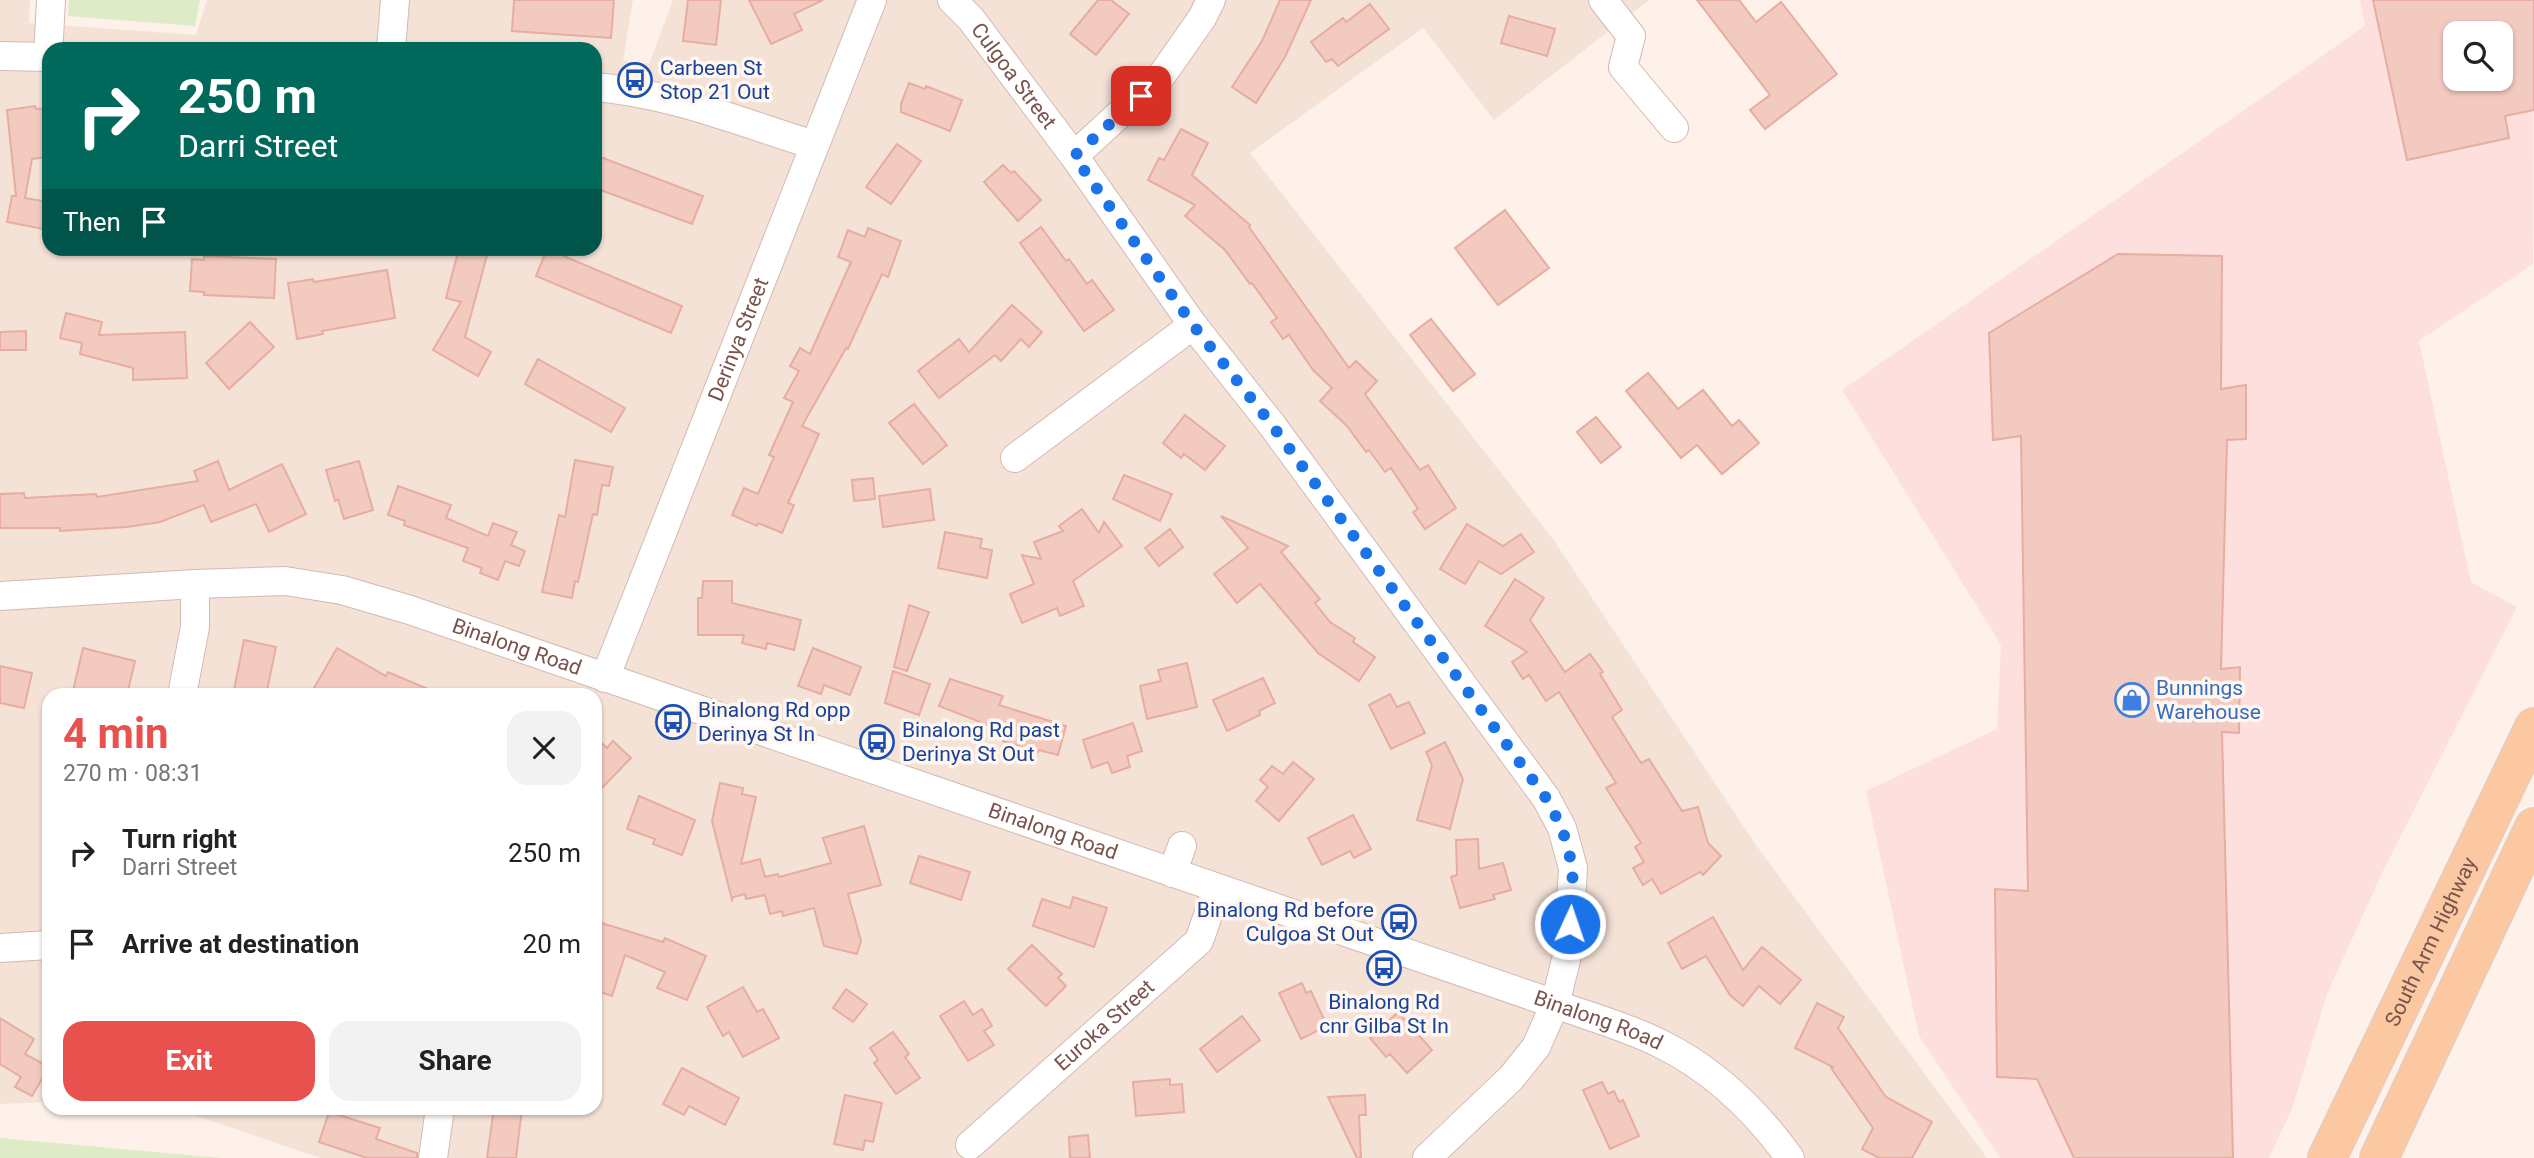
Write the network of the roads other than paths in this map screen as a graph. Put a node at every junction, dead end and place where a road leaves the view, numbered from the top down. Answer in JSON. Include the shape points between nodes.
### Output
{"nodes":[{"id":1,"x":51,"y":0,"type":"edge"},
{"id":2,"x":395,"y":0,"type":"edge"},
{"id":3,"x":872,"y":0,"type":"edge"},
{"id":4,"x":952,"y":0,"type":"edge"},
{"id":5,"x":1211,"y":0,"type":"edge"},
{"id":6,"x":1603,"y":0,"type":"edge"},
{"id":7,"x":50,"y":42,"type":"edge"},
{"id":8,"x":392,"y":42,"type":"edge"},
{"id":9,"x":0,"y":56,"type":"edge"},
{"id":10,"x":42,"y":57,"type":"edge"},
{"id":11,"x":602,"y":88,"type":"edge"},
{"id":12,"x":1674,"y":128,"type":"dead end"},
{"id":13,"x":814,"y":145,"type":"junction"},
{"id":14,"x":1074,"y":156,"type":"junction"},
{"id":15,"x":1193,"y":325,"type":"junction"},
{"id":16,"x":1015,"y":457,"type":"dead end"},
{"id":17,"x":195,"y":584,"type":"junction"},
{"id":18,"x":0,"y":596,"type":"edge"},
{"id":19,"x":605,"y":678,"type":"junction"},
{"id":20,"x":183,"y":688,"type":"edge"},
{"id":21,"x":2534,"y":727,"type":"edge"},
{"id":22,"x":2534,"y":827,"type":"edge"},
{"id":23,"x":1182,"y":846,"type":"dead end"},
{"id":24,"x":1172,"y":873,"type":"junction"},
{"id":25,"x":1217,"y":890,"type":"junction"},
{"id":26,"x":42,"y":945,"type":"edge"},
{"id":27,"x":0,"y":948,"type":"edge"},
{"id":28,"x":1555,"y":1004,"type":"junction"},
{"id":29,"x":439,"y":1115,"type":"edge"},
{"id":30,"x":970,"y":1145,"type":"dead end"},
{"id":31,"x":433,"y":1158,"type":"edge"},
{"id":32,"x":1427,"y":1158,"type":"edge"},
{"id":33,"x":1790,"y":1158,"type":"edge"},
{"id":34,"x":2327,"y":1158,"type":"edge"},
{"id":35,"x":2379,"y":1158,"type":"edge"}],
"edges":[{"from":1,"to":7,"type":"street"},
{"from":2,"to":8,"type":"street"},
{"from":3,"to":13,"type":"street","name":"Derinya Street"},
{"from":4,"to":14,"type":"street","name":"Culgoa Street"},
{"from":5,"to":14,"type":"street","via":[[1162,75]]},
{"from":6,"to":12,"type":"street","via":[[1631,36],[1623,67]]},
{"from":9,"to":10,"type":"street"},
{"from":11,"to":13,"type":"street","via":[[674,102]]},
{"from":13,"to":19,"type":"street","name":"Derinya Street"},
{"from":14,"to":15,"type":"street","name":"Culgoa Street"},
{"from":15,"to":16,"type":"street"},
{"from":15,"to":28,"type":"street","name":"Culgoa Street","via":[[1280,436],[1557,818],[1573,868],[1568,952]]},
{"from":17,"to":18,"type":"street","name":"Binalong Road"},
{"from":17,"to":19,"type":"street","name":"Binalong Road","via":[[285,581],[342,590]]},
{"from":17,"to":20,"type":"street","via":[[195,627]]},
{"from":19,"to":24,"type":"street","name":"Binalong Road"},
{"from":21,"to":34,"type":"main road","name":"South Arm Highway"},
{"from":22,"to":35,"type":"main road","name":"South Arm Highway"},
{"from":23,"to":24,"type":"street"},
{"from":24,"to":25,"type":"street","name":"Binalong Road"},
{"from":25,"to":28,"type":"street","name":"Binalong Road"},
{"from":25,"to":30,"type":"street","name":"Euroka Street","via":[[1199,941]]},
{"from":26,"to":27,"type":"street"},
{"from":28,"to":32,"type":"street","name":"Culgoa Street","via":[[1536,1047],[1511,1078]]},
{"from":28,"to":33,"type":"street","name":"Binalong Road","via":[[1660,1043],[1696,1064],[1754,1112]]},
{"from":29,"to":31,"type":"street"}]}
